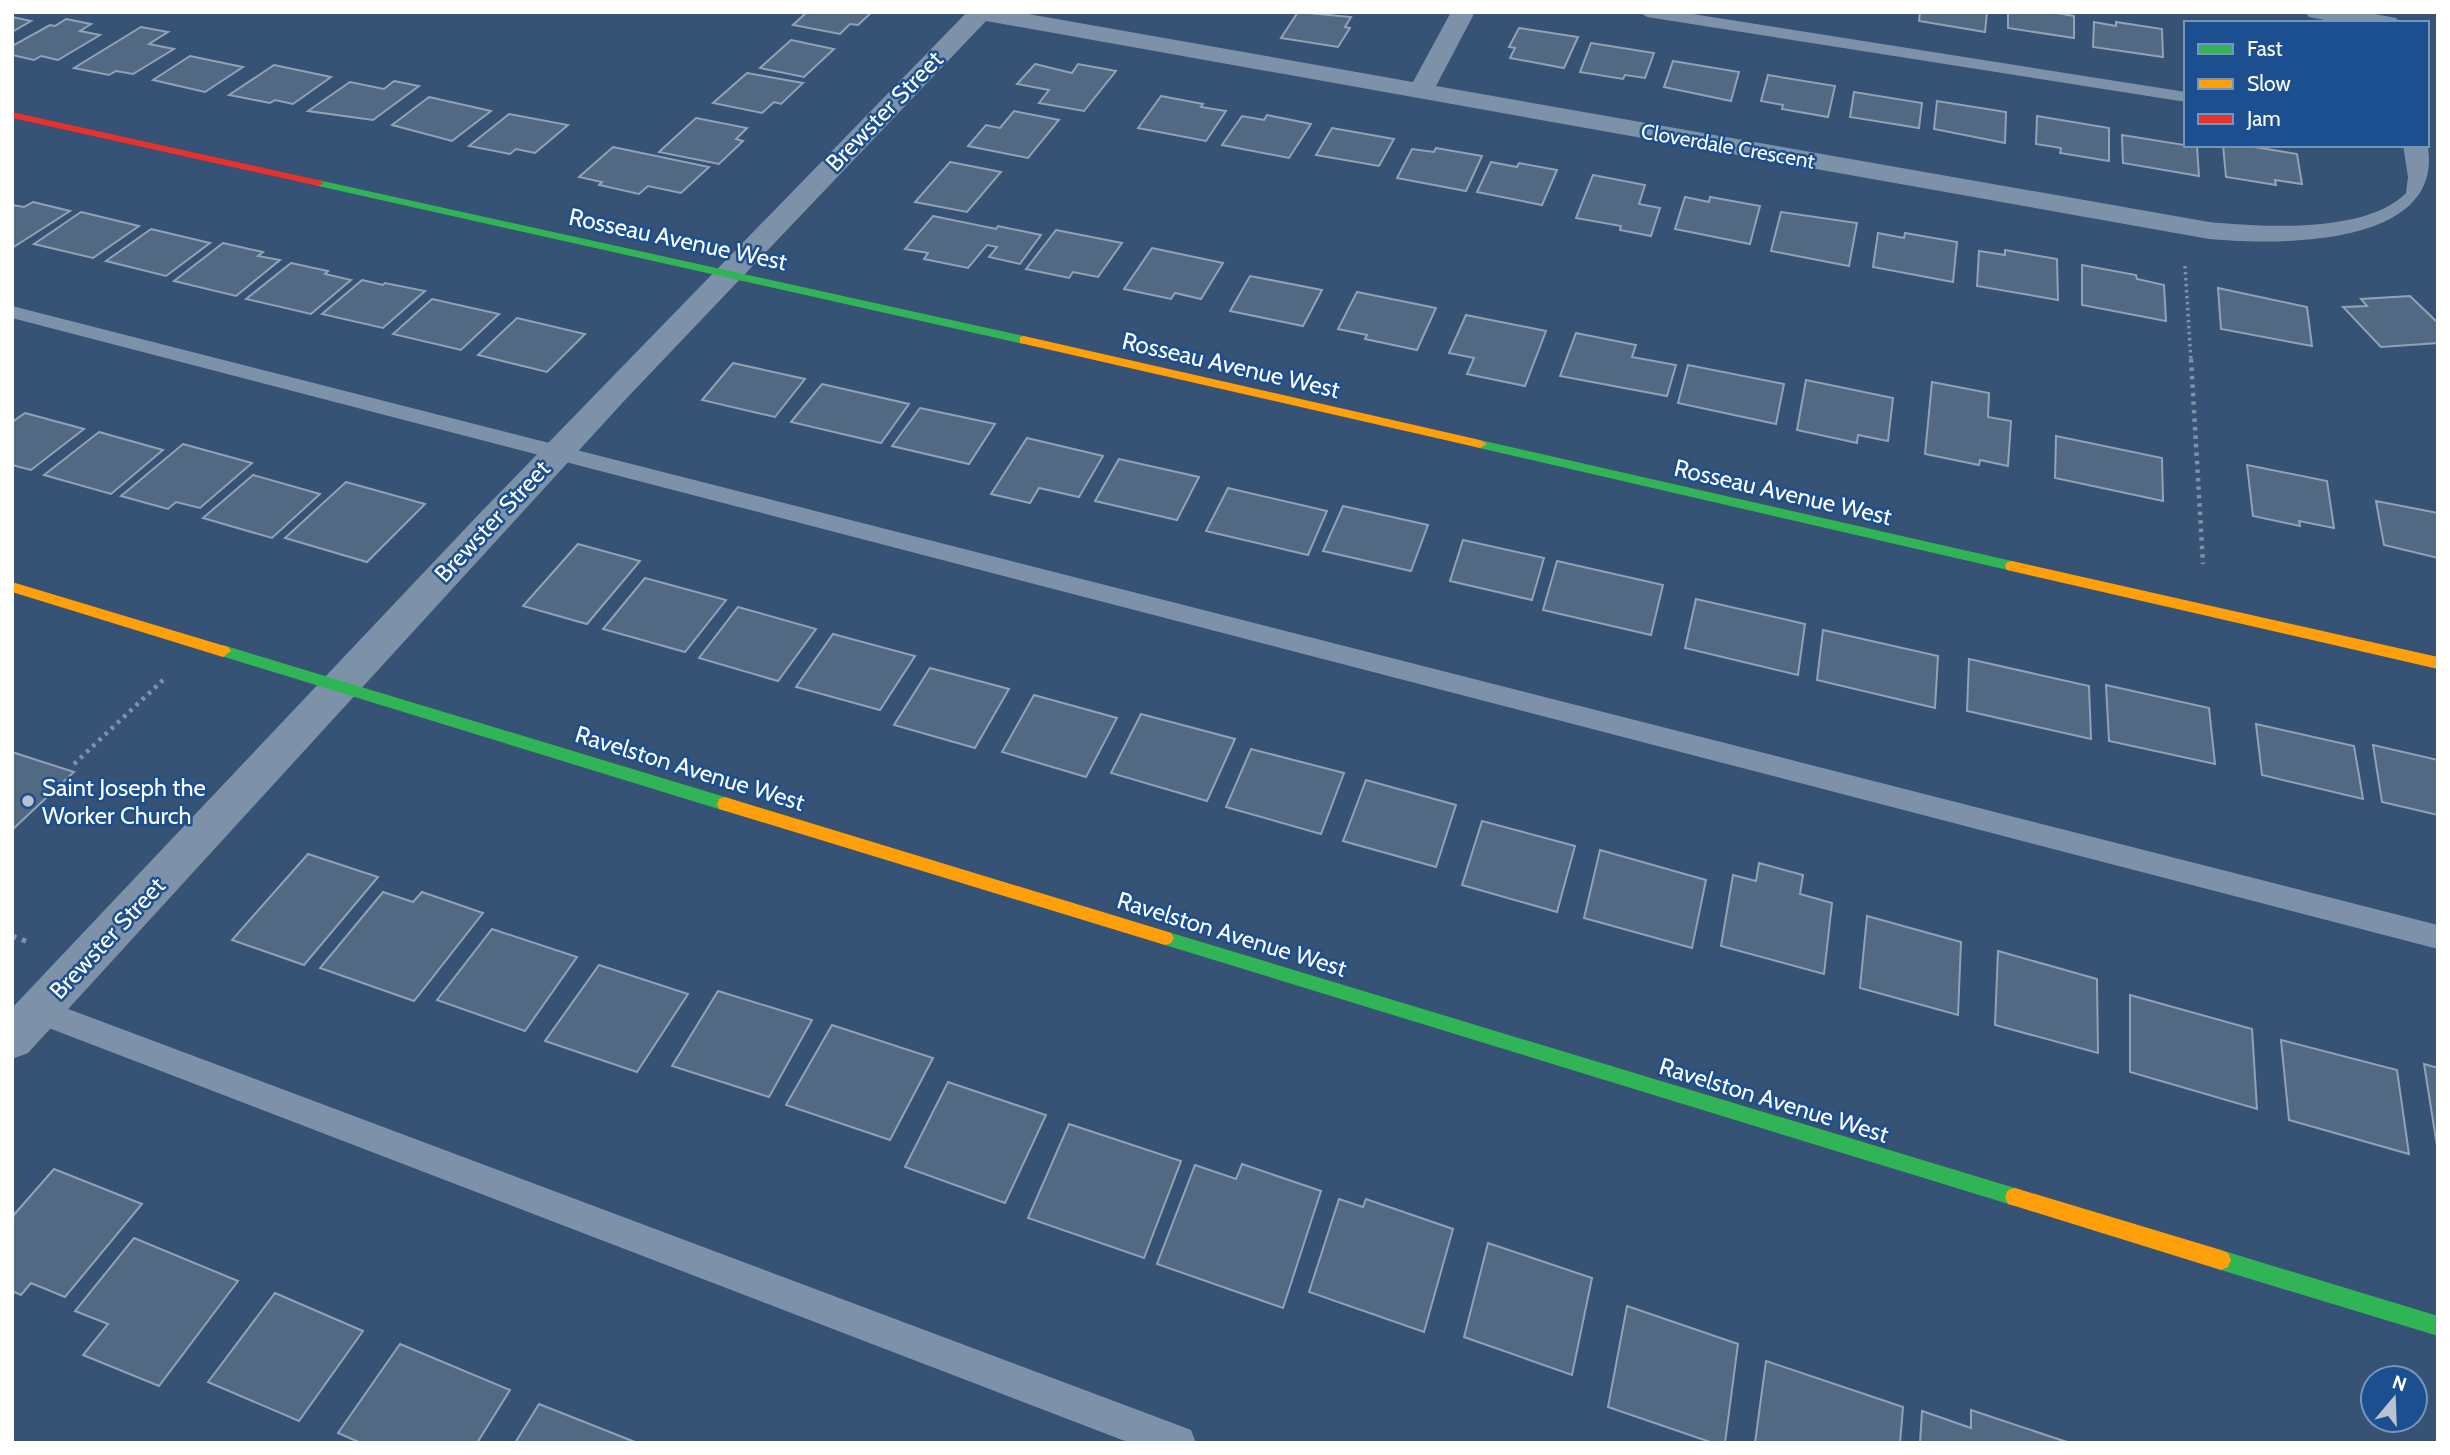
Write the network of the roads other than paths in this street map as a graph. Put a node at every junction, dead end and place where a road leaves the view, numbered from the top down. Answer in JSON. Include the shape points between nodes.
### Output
{"nodes":[{"id":1,"x":981,"y":12,"type":"edge"},
{"id":2,"x":1463,"y":12,"type":"edge"},
{"id":3,"x":1647,"y":12,"type":"edge"},
{"id":4,"x":2317,"y":12,"type":"edge"},
{"id":5,"x":2377,"y":21,"type":"edge"},
{"id":6,"x":1421,"y":90,"type":"junction"},
{"id":7,"x":2184,"y":97,"type":"edge"},
{"id":8,"x":12,"y":115,"type":"edge"},
{"id":9,"x":2416,"y":147,"type":"edge"},
{"id":10,"x":726,"y":273,"type":"junction"},
{"id":11,"x":12,"y":312,"type":"edge"},
{"id":12,"x":556,"y":452,"type":"junction"},
{"id":13,"x":12,"y":587,"type":"edge"},
{"id":14,"x":2438,"y":663,"type":"edge"},
{"id":15,"x":341,"y":685,"type":"junction"},
{"id":16,"x":2438,"y":937,"type":"edge"},
{"id":17,"x":38,"y":1011,"type":"junction"},
{"id":18,"x":12,"y":1039,"type":"edge"},
{"id":19,"x":2438,"y":1326,"type":"edge"},
{"id":20,"x":1178,"y":1443,"type":"edge"}],
"edges":[{"from":1,"to":6,"type":"street","name":"Cloverdale Crescent"},
{"from":1,"to":10,"type":"street","name":"Brewster Street"},
{"from":2,"to":6,"type":"street"},
{"from":3,"to":7,"type":"lane"},
{"from":4,"to":5,"type":"street"},
{"from":6,"to":9,"type":"street","name":"Cloverdale Crescent","via":[[2182,227],[2285,236],[2340,232],[2407,208],[2421,190]]},
{"from":8,"to":10,"type":"street","name":"Rosseau Avenue West"},
{"from":10,"to":12,"type":"street","name":"Brewster Street"},
{"from":10,"to":14,"type":"street","name":"Rosseau Avenue West"},
{"from":11,"to":12,"type":"lane"},
{"from":12,"to":15,"type":"street","name":"Brewster Street"},
{"from":12,"to":16,"type":"lane"},
{"from":13,"to":15,"type":"street","name":"Ravelston Avenue West"},
{"from":15,"to":17,"type":"street","name":"Brewster Street"},
{"from":15,"to":19,"type":"street","name":"Ravelston Avenue West"},
{"from":17,"to":18,"type":"street","name":"Brewster Street"},
{"from":17,"to":20,"type":"lane"}]}
